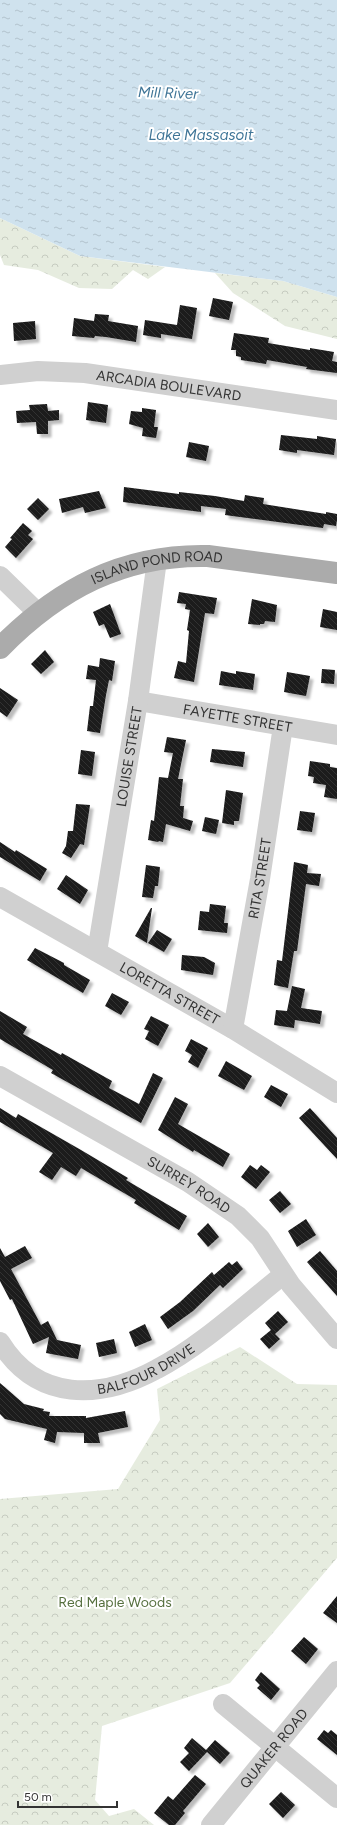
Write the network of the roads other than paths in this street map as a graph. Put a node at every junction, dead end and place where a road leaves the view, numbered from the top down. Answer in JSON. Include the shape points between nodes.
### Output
{"nodes":[{"id":1,"x":0,"y":375,"type":"edge"},
{"id":2,"x":337,"y":410,"type":"edge"},
{"id":3,"x":157,"y":560,"type":"junction"},
{"id":4,"x":337,"y":574,"type":"edge"},
{"id":5,"x":0,"y":576,"type":"edge"},
{"id":6,"x":38,"y":613,"type":"junction"},
{"id":7,"x":0,"y":648,"type":"edge"},
{"id":8,"x":138,"y":702,"type":"junction"},
{"id":9,"x":282,"y":726,"type":"junction"},
{"id":10,"x":337,"y":735,"type":"edge"},
{"id":11,"x":0,"y":897,"type":"edge"},
{"id":12,"x":97,"y":952,"type":"junction"},
{"id":13,"x":233,"y":1029,"type":"junction"},
{"id":14,"x":0,"y":1076,"type":"edge"},
{"id":15,"x":337,"y":1093,"type":"edge"},
{"id":16,"x":283,"y":1275,"type":"junction"},
{"id":17,"x":337,"y":1340,"type":"edge"},
{"id":18,"x":0,"y":1342,"type":"edge"},
{"id":19,"x":337,"y":1671,"type":"edge"},
{"id":20,"x":223,"y":1704,"type":"dead end"},
{"id":21,"x":274,"y":1747,"type":"junction"},
{"id":22,"x":337,"y":1798,"type":"edge"},
{"id":23,"x":211,"y":1825,"type":"edge"}],
"edges":[{"from":1,"to":2,"type":"street","name":"ARCADIA BOULEVARD","via":[[38,371],[85,372]]},
{"from":3,"to":4,"type":"main road","name":"ISLAND POND ROAD","via":[[208,556]]},
{"from":3,"to":6,"type":"main road","name":"ISLAND POND ROAD","via":[[96,578],[62,595]]},
{"from":3,"to":8,"type":"street","name":"LOUISE STREET"},
{"from":5,"to":6,"type":"street"},
{"from":6,"to":7,"type":"main road","name":"ISLAND POND ROAD"},
{"from":8,"to":9,"type":"street","name":"FAYETTE STREET"},
{"from":8,"to":12,"type":"street","name":"LOUISE STREET"},
{"from":9,"to":10,"type":"street","name":"FAYETTE STREET"},
{"from":9,"to":13,"type":"street","name":"RITA STREET","via":[[260,879]]},
{"from":11,"to":12,"type":"street","name":"LORETTA STREET"},
{"from":12,"to":13,"type":"street","name":"LORETTA STREET"},
{"from":13,"to":15,"type":"street","name":"LORETTA STREET"},
{"from":14,"to":16,"type":"street","name":"SURREY ROAD","via":[[224,1205],[260,1238]]},
{"from":16,"to":17,"type":"street","name":"SURREY ROAD"},
{"from":16,"to":18,"type":"street","name":"BALFOUR DRIVE","via":[[191,1348],[168,1363],[145,1375],[100,1389],[72,1390],[43,1383],[19,1368]]},
{"from":19,"to":21,"type":"street","name":"QUAKER ROAD"},
{"from":20,"to":21,"type":"street"},
{"from":21,"to":22,"type":"street"},
{"from":21,"to":23,"type":"street","name":"QUAKER ROAD"}]}
